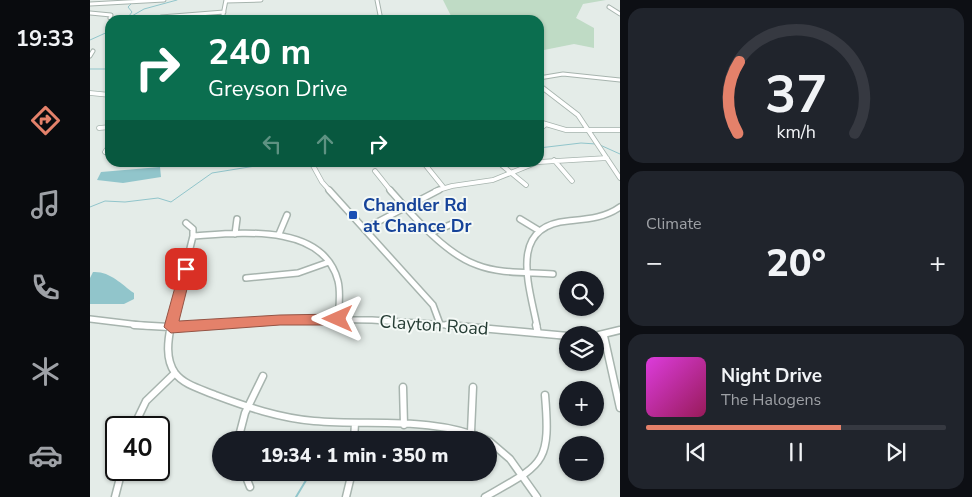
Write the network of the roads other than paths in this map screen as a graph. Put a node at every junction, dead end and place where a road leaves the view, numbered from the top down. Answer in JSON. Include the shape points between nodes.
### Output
{"nodes":[{"id":1,"x":164,"y":0,"type":"edge"},
{"id":2,"x":261,"y":0,"type":"edge"},
{"id":3,"x":376,"y":0,"type":"edge"},
{"id":4,"x":226,"y":1,"type":"edge"},
{"id":5,"x":90,"y":4,"type":"edge"},
{"id":6,"x":609,"y":8,"type":"dead end"},
{"id":7,"x":224,"y":12,"type":"junction"},
{"id":8,"x":90,"y":13,"type":"edge"},
{"id":9,"x":620,"y":14,"type":"edge"},
{"id":10,"x":110,"y":15,"type":"edge"},
{"id":11,"x":186,"y":15,"type":"edge"},
{"id":12,"x":223,"y":15,"type":"edge"},
{"id":13,"x":380,"y":15,"type":"edge"},
{"id":14,"x":93,"y":51,"type":"dead end"},
{"id":15,"x":90,"y":56,"type":"edge"},
{"id":16,"x":544,"y":77,"type":"edge"},
{"id":17,"x":620,"y":80,"type":"edge"},
{"id":18,"x":544,"y":89,"type":"edge"},
{"id":19,"x":90,"y":93,"type":"edge"},
{"id":20,"x":105,"y":94,"type":"edge"},
{"id":21,"x":545,"y":125,"type":"edge"},
{"id":22,"x":105,"y":127,"type":"edge"},
{"id":23,"x":99,"y":128,"type":"dead end"},
{"id":24,"x":620,"y":130,"type":"edge"},
{"id":25,"x":590,"y":131,"type":"junction"},
{"id":26,"x":607,"y":158,"type":"junction"},
{"id":27,"x":554,"y":160,"type":"junction"},
{"id":28,"x":544,"y":161,"type":"edge"},
{"id":29,"x":314,"y":167,"type":"edge"},
{"id":30,"x":427,"y":167,"type":"edge"},
{"id":31,"x":504,"y":167,"type":"edge"},
{"id":32,"x":524,"y":167,"type":"edge"},
{"id":33,"x":375,"y":171,"type":"dead end"},
{"id":34,"x":511,"y":172,"type":"junction"},
{"id":35,"x":620,"y":178,"type":"edge"},
{"id":36,"x":572,"y":181,"type":"dead end"},
{"id":37,"x":526,"y":185,"type":"dead end"},
{"id":38,"x":444,"y":188,"type":"junction"},
{"id":39,"x":406,"y":206,"type":"junction"},
{"id":40,"x":620,"y":207,"type":"edge"},
{"id":41,"x":287,"y":215,"type":"dead end"},
{"id":42,"x":237,"y":219,"type":"dead end"},
{"id":43,"x":520,"y":219,"type":"dead end"},
{"id":44,"x":186,"y":224,"type":"dead end"},
{"id":45,"x":452,"y":224,"type":"dead end"},
{"id":46,"x":364,"y":229,"type":"junction"},
{"id":47,"x":538,"y":230,"type":"junction"},
{"id":48,"x":433,"y":232,"type":"junction"},
{"id":49,"x":235,"y":234,"type":"junction"},
{"id":50,"x":278,"y":234,"type":"junction"},
{"id":51,"x":193,"y":236,"type":"junction"},
{"id":52,"x":329,"y":262,"type":"junction"},
{"id":53,"x":528,"y":272,"type":"junction"},
{"id":54,"x":553,"y":274,"type":"dead end"},
{"id":55,"x":246,"y":278,"type":"dead end"},
{"id":56,"x":90,"y":319,"type":"edge"},
{"id":57,"x":338,"y":319,"type":"junction"},
{"id":58,"x":440,"y":324,"type":"junction"},
{"id":59,"x":171,"y":327,"type":"junction"},
{"id":60,"x":620,"y":330,"type":"edge"},
{"id":61,"x":538,"y":333,"type":"junction"},
{"id":62,"x":559,"y":335,"type":"edge"},
{"id":63,"x":604,"y":336,"type":"joint"},
{"id":64,"x":175,"y":373,"type":"junction"},
{"id":65,"x":264,"y":376,"type":"dead end"},
{"id":66,"x":403,"y":387,"type":"dead end"},
{"id":67,"x":473,"y":387,"type":"dead end"},
{"id":68,"x":545,"y":394,"type":"dead end"},
{"id":69,"x":248,"y":407,"type":"junction"},
{"id":70,"x":620,"y":408,"type":"edge"},
{"id":71,"x":139,"y":416,"type":"edge"},
{"id":72,"x":355,"y":423,"type":"junction"},
{"id":73,"x":404,"y":425,"type":"junction"},
{"id":74,"x":241,"y":431,"type":"edge"},
{"id":75,"x":355,"y":431,"type":"edge"},
{"id":76,"x":467,"y":431,"type":"edge"},
{"id":77,"x":471,"y":431,"type":"edge"},
{"id":78,"x":497,"y":448,"type":"edge"},
{"id":79,"x":522,"y":475,"type":"junction"},
{"id":80,"x":119,"y":481,"type":"edge"},
{"id":81,"x":248,"y":481,"type":"edge"},
{"id":82,"x":350,"y":481,"type":"edge"},
{"id":83,"x":250,"y":487,"type":"dead end"},
{"id":84,"x":115,"y":497,"type":"edge"},
{"id":85,"x":346,"y":497,"type":"edge"},
{"id":86,"x":485,"y":497,"type":"edge"},
{"id":87,"x":537,"y":497,"type":"edge"}],
"edges":[{"from":1,"to":5,"type":"street"},
{"from":2,"to":4,"type":"street"},
{"from":3,"to":13,"type":"street"},
{"from":4,"to":7,"type":"street"},
{"from":6,"to":9,"type":"street"},
{"from":7,"to":11,"type":"street"},
{"from":7,"to":12,"type":"street"},
{"from":8,"to":10,"type":"street"},
{"from":14,"to":15,"type":"street"},
{"from":16,"to":17,"type":"street","via":[[563,74]]},
{"from":18,"to":25,"type":"street","via":[[576,113]]},
{"from":19,"to":20,"type":"street"},
{"from":21,"to":25,"type":"street"},
{"from":22,"to":23,"type":"street"},
{"from":24,"to":25,"type":"street"},
{"from":25,"to":26,"type":"street"},
{"from":26,"to":27,"type":"street"},
{"from":26,"to":35,"type":"street"},
{"from":27,"to":28,"type":"street"},
{"from":27,"to":36,"type":"street"},
{"from":29,"to":46,"type":"street","via":[[322,182]]},
{"from":30,"to":38,"type":"street"},
{"from":31,"to":34,"type":"street"},
{"from":32,"to":34,"type":"street"},
{"from":33,"to":39,"type":"street"},
{"from":34,"to":37,"type":"street"},
{"from":34,"to":38,"type":"street","via":[[488,182]]},
{"from":38,"to":39,"type":"street"},
{"from":39,"to":46,"type":"street"},
{"from":39,"to":48,"type":"street"},
{"from":40,"to":47,"type":"street","via":[[604,216],[555,222]]},
{"from":41,"to":50,"type":"street"},
{"from":42,"to":49,"type":"street"},
{"from":43,"to":47,"type":"street"},
{"from":44,"to":51,"type":"street","via":[[193,229]]},
{"from":45,"to":48,"type":"street"},
{"from":46,"to":58,"type":"street","via":[[433,305]]},
{"from":47,"to":53,"type":"street","via":[[528,247]]},
{"from":48,"to":53,"type":"street","via":[[458,256],[476,264]]},
{"from":49,"to":50,"type":"street"},
{"from":49,"to":51,"type":"street"},
{"from":50,"to":52,"type":"street","via":[[305,243]]},
{"from":51,"to":59,"type":"street"},
{"from":52,"to":55,"type":"street","via":[[298,272]]},
{"from":52,"to":57,"type":"street","via":[[339,284]]},
{"from":53,"to":54,"type":"street"},
{"from":53,"to":61,"type":"street"},
{"from":56,"to":59,"type":"street","name":"Clayton Road"},
{"from":57,"to":58,"type":"street","name":"Clayton Road"},
{"from":57,"to":59,"type":"street","name":"Clayton Road"},
{"from":58,"to":61,"type":"street","name":"Clayton Road"},
{"from":59,"to":64,"type":"street","via":[[168,353]]},
{"from":60,"to":63,"type":"street"},
{"from":61,"to":62,"type":"street","name":"Clayton Road"},
{"from":63,"to":70,"type":"street"},
{"from":64,"to":69,"type":"street","via":[[193,387]]},
{"from":64,"to":71,"type":"street","via":[[146,401]]},
{"from":65,"to":69,"type":"street"},
{"from":66,"to":73,"type":"street"},
{"from":67,"to":77,"type":"street"},
{"from":68,"to":79,"type":"street","via":[[547,446],[537,465]]},
{"from":69,"to":72,"type":"street","via":[[278,416]]},
{"from":69,"to":74,"type":"street"},
{"from":72,"to":73,"type":"street"},
{"from":72,"to":75,"type":"street"},
{"from":73,"to":76,"type":"street"},
{"from":78,"to":79,"type":"street"},
{"from":79,"to":86,"type":"street"},
{"from":79,"to":87,"type":"street"},
{"from":80,"to":84,"type":"street"},
{"from":81,"to":83,"type":"street"},
{"from":82,"to":85,"type":"street"}]}
